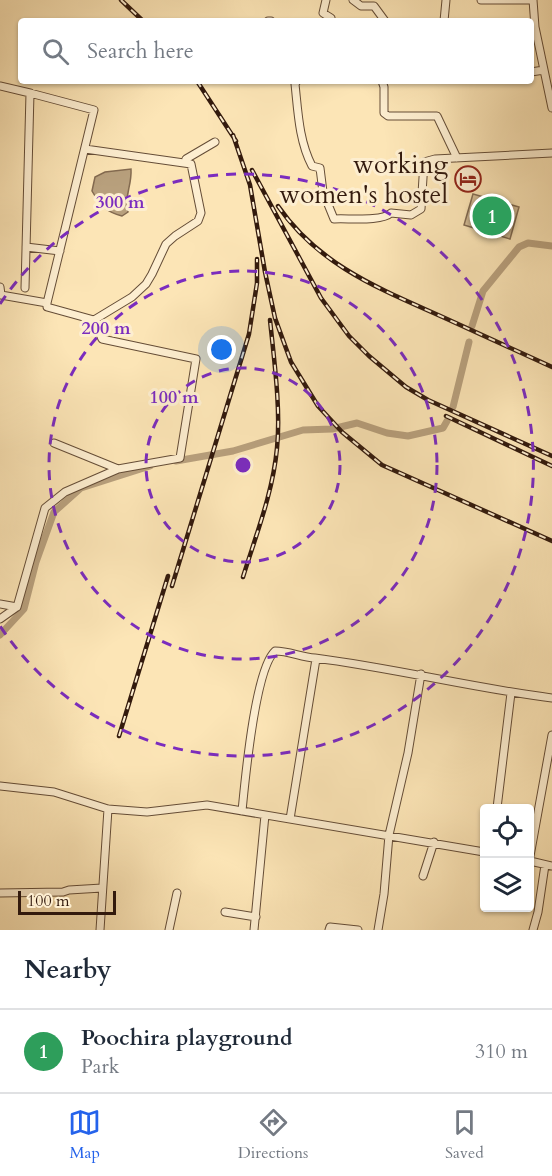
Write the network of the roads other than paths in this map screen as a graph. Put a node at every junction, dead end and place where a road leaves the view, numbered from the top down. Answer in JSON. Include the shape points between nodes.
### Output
{"nodes":[{"id":1,"x":326,"y":0,"type":"edge"},
{"id":2,"x":352,"y":0,"type":"edge"},
{"id":3,"x":446,"y":0,"type":"edge"},
{"id":4,"x":481,"y":0,"type":"edge"},
{"id":5,"x":532,"y":0,"type":"edge"},
{"id":6,"x":331,"y":18,"type":"edge"},
{"id":7,"x":383,"y":18,"type":"edge"},
{"id":8,"x":444,"y":18,"type":"edge"},
{"id":9,"x":544,"y":70,"type":"junction"},
{"id":10,"x":534,"y":72,"type":"edge"},
{"id":11,"x":295,"y":84,"type":"edge"},
{"id":12,"x":383,"y":84,"type":"edge"},
{"id":13,"x":0,"y":86,"type":"edge"},
{"id":14,"x":30,"y":93,"type":"junction"},
{"id":15,"x":552,"y":108,"type":"edge"},
{"id":16,"x":215,"y":142,"type":"dead end"},
{"id":17,"x":85,"y":149,"type":"junction"},
{"id":18,"x":552,"y":153,"type":"edge"},
{"id":19,"x":457,"y":158,"type":"junction"},
{"id":20,"x":189,"y":163,"type":"junction"},
{"id":21,"x":26,"y":247,"type":"junction"},
{"id":22,"x":60,"y":251,"type":"junction"},
{"id":23,"x":0,"y":287,"type":"edge"},
{"id":24,"x":25,"y":288,"type":"dead end"},
{"id":25,"x":47,"y":303,"type":"junction"},
{"id":26,"x":94,"y":320,"type":"junction"},
{"id":27,"x":54,"y":443,"type":"dead end"},
{"id":28,"x":118,"y":469,"type":"junction"},
{"id":29,"x":0,"y":604,"type":"edge"},
{"id":30,"x":18,"y":607,"type":"junction"},
{"id":31,"x":0,"y":619,"type":"edge"},
{"id":32,"x":316,"y":659,"type":"junction"},
{"id":33,"x":421,"y":674,"type":"junction"},
{"id":34,"x":511,"y":693,"type":"junction"},
{"id":35,"x":552,"y":698,"type":"edge"},
{"id":36,"x":552,"y":735,"type":"edge"},
{"id":37,"x":0,"y":786,"type":"edge"},
{"id":38,"x":497,"y":804,"type":"edge"},
{"id":39,"x":108,"y":809,"type":"junction"},
{"id":40,"x":242,"y":811,"type":"junction"},
{"id":41,"x":265,"y":815,"type":"junction"},
{"id":42,"x":290,"y":819,"type":"junction"},
{"id":43,"x":534,"y":834,"type":"edge"},
{"id":44,"x":389,"y":835,"type":"junction"},
{"id":45,"x":434,"y":842,"type":"junction"},
{"id":46,"x":480,"y":851,"type":"edge"},
{"id":47,"x":534,"y":862,"type":"edge"},
{"id":48,"x":549,"y":866,"type":"edge"},
{"id":49,"x":423,"y":876,"type":"dead end"},
{"id":50,"x":102,"y":888,"type":"junction"},
{"id":51,"x":0,"y":893,"type":"edge"},
{"id":52,"x":177,"y":893,"type":"dead end"},
{"id":53,"x":225,"y":912,"type":"dead end"},
{"id":54,"x":256,"y":917,"type":"junction"},
{"id":55,"x":100,"y":930,"type":"edge"},
{"id":56,"x":169,"y":930,"type":"edge"},
{"id":57,"x":254,"y":930,"type":"edge"},
{"id":58,"x":329,"y":930,"type":"edge"},
{"id":59,"x":358,"y":930,"type":"edge"},
{"id":60,"x":378,"y":930,"type":"edge"},
{"id":61,"x":533,"y":930,"type":"edge"}],
"edges":[{"from":1,"to":6,"type":"street","via":[[322,13]]},
{"from":2,"to":7,"type":"street","via":[[361,6],[374,6]]},
{"from":3,"to":8,"type":"street"},
{"from":4,"to":5,"type":"street"},
{"from":5,"to":9,"type":"street"},
{"from":9,"to":10,"type":"street"},
{"from":9,"to":15,"type":"street"},
{"from":11,"to":19,"type":"street","via":[[301,136],[312,166],[320,168],[323,192],[334,219],[387,217],[391,213],[411,215],[420,209],[424,162]]},
{"from":12,"to":19,"type":"street","via":[[384,112],[388,116],[437,116]]},
{"from":13,"to":14,"type":"street"},
{"from":14,"to":17,"type":"street","via":[[94,110]]},
{"from":14,"to":21,"type":"street"},
{"from":16,"to":20,"type":"street","via":[[186,159]]},
{"from":17,"to":20,"type":"street"},
{"from":17,"to":22,"type":"street"},
{"from":18,"to":19,"type":"street"},
{"from":20,"to":26,"type":"street","via":[[200,209],[198,221],[165,244],[146,284]]},
{"from":21,"to":22,"type":"street"},
{"from":21,"to":24,"type":"street"},
{"from":22,"to":25,"type":"street"},
{"from":23,"to":25,"type":"street","via":[[1,295]]},
{"from":25,"to":26,"type":"street","via":[[47,307],[57,311]]},
{"from":26,"to":28,"type":"street","via":[[102,339],[196,359],[180,458]]},
{"from":27,"to":28,"type":"street"},
{"from":28,"to":30,"type":"street","via":[[65,492],[45,508]]},
{"from":29,"to":30,"type":"street"},
{"from":30,"to":31,"type":"street"},
{"from":32,"to":33,"type":"street"},
{"from":32,"to":40,"type":"street","via":[[286,651],[270,655],[249,742]]},
{"from":32,"to":42,"type":"street"},
{"from":33,"to":34,"type":"street"},
{"from":33,"to":44,"type":"street"},
{"from":34,"to":35,"type":"street"},
{"from":34,"to":38,"type":"street"},
{"from":36,"to":43,"type":"street"},
{"from":37,"to":39,"type":"street","via":[[54,792]]},
{"from":39,"to":40,"type":"street","via":[[147,812],[207,805]]},
{"from":39,"to":50,"type":"street"},
{"from":40,"to":41,"type":"street"},
{"from":41,"to":42,"type":"street"},
{"from":41,"to":54,"type":"street"},
{"from":42,"to":44,"type":"street"},
{"from":44,"to":45,"type":"street"},
{"from":44,"to":60,"type":"street"},
{"from":45,"to":46,"type":"street"},
{"from":45,"to":49,"type":"street"},
{"from":47,"to":48,"type":"street"},
{"from":48,"to":61,"type":"street"},
{"from":50,"to":51,"type":"street"},
{"from":50,"to":55,"type":"street"},
{"from":52,"to":56,"type":"street"},
{"from":53,"to":54,"type":"street"},
{"from":54,"to":57,"type":"street"},
{"from":58,"to":59,"type":"street"}]}
